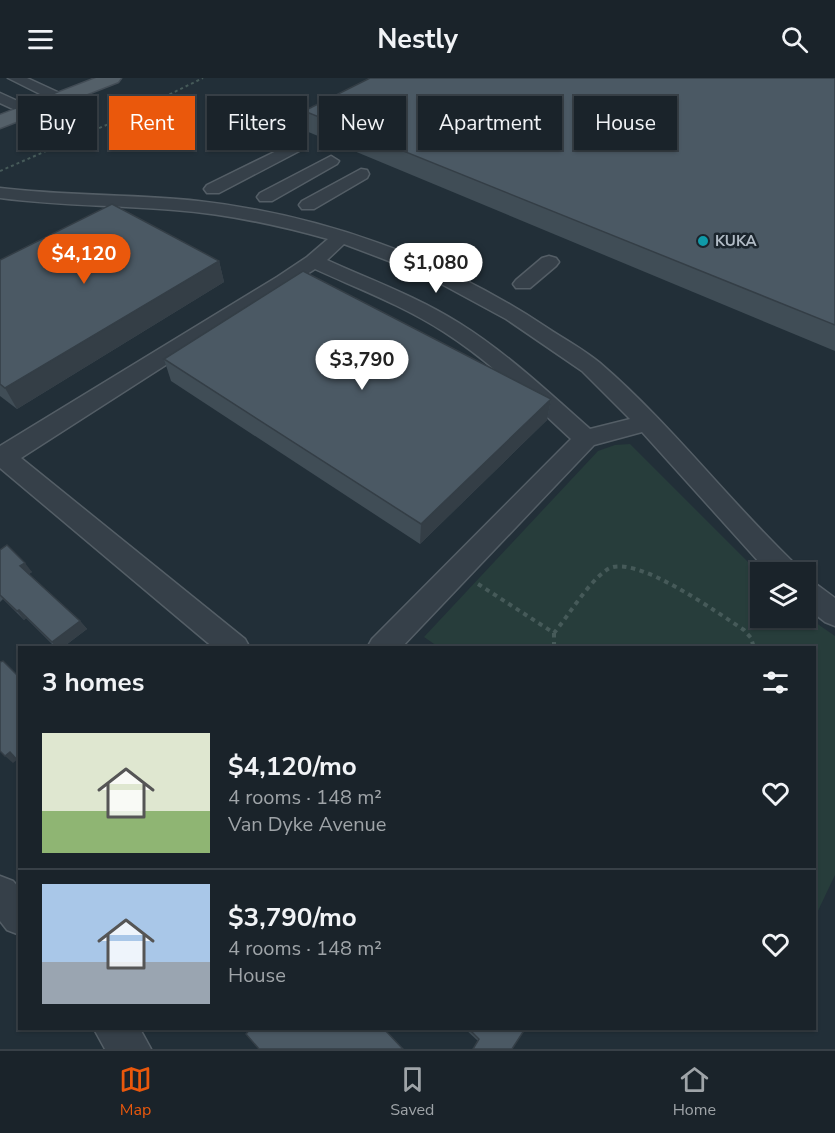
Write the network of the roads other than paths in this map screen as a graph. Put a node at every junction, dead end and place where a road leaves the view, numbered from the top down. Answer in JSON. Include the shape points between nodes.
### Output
{"nodes":[{"id":1,"x":15,"y":78,"type":"edge"},
{"id":2,"x":111,"y":78,"type":"edge"},
{"id":3,"x":56,"y":96,"type":"edge"},
{"id":4,"x":65,"y":96,"type":"edge"},
{"id":5,"x":0,"y":98,"type":"edge"},
{"id":6,"x":18,"y":106,"type":"edge"},
{"id":7,"x":18,"y":115,"type":"edge"},
{"id":8,"x":0,"y":122,"type":"edge"},
{"id":9,"x":289,"y":150,"type":"edge"},
{"id":10,"x":331,"y":161,"type":"dead end"},
{"id":11,"x":361,"y":174,"type":"dead end"},
{"id":12,"x":150,"y":189,"type":"dead end"},
{"id":13,"x":213,"y":189,"type":"dead end"},
{"id":14,"x":0,"y":193,"type":"edge"},
{"id":15,"x":266,"y":196,"type":"dead end"},
{"id":16,"x":94,"y":200,"type":"junction"},
{"id":17,"x":134,"y":201,"type":"junction"},
{"id":18,"x":308,"y":205,"type":"dead end"},
{"id":19,"x":82,"y":220,"type":"edge"},
{"id":20,"x":342,"y":237,"type":"junction"},
{"id":21,"x":314,"y":261,"type":"junction"},
{"id":22,"x":549,"y":262,"type":"dead end"},
{"id":23,"x":523,"y":284,"type":"dead end"},
{"id":24,"x":647,"y":422,"type":"junction"},
{"id":25,"x":586,"y":439,"type":"junction"},
{"id":26,"x":2,"y":457,"type":"edge"},
{"id":27,"x":774,"y":562,"type":"edge"},
{"id":28,"x":816,"y":600,"type":"edge"},
{"id":29,"x":835,"y":614,"type":"edge"},
{"id":30,"x":233,"y":646,"type":"edge"},
{"id":31,"x":384,"y":646,"type":"edge"},
{"id":32,"x":0,"y":894,"type":"edge"},
{"id":33,"x":18,"y":915,"type":"edge"},
{"id":34,"x":115,"y":1030,"type":"edge"},
{"id":35,"x":131,"y":1049,"type":"edge"}],
"edges":[{"from":1,"to":3,"type":"street"},
{"from":2,"to":4,"type":"main road"},
{"from":5,"to":6,"type":"street"},
{"from":7,"to":8,"type":"main road"},
{"from":9,"to":13,"type":"street"},
{"from":10,"to":15,"type":"street"},
{"from":11,"to":18,"type":"street"},
{"from":12,"to":17,"type":"street"},
{"from":14,"to":16,"type":"street"},
{"from":16,"to":17,"type":"street"},
{"from":16,"to":19,"type":"street"},
{"from":17,"to":20,"type":"street","via":[[273,219]]},
{"from":20,"to":21,"type":"street"},
{"from":20,"to":24,"type":"street","via":[[454,280],[526,321],[592,369]]},
{"from":21,"to":25,"type":"street","via":[[449,326],[495,359]]},
{"from":21,"to":26,"type":"street"},
{"from":22,"to":23,"type":"street"},
{"from":24,"to":25,"type":"street"},
{"from":24,"to":27,"type":"street"},
{"from":25,"to":31,"type":"street"},
{"from":26,"to":30,"type":"street"},
{"from":28,"to":29,"type":"street"},
{"from":32,"to":33,"type":"street"},
{"from":34,"to":35,"type":"street"}]}
